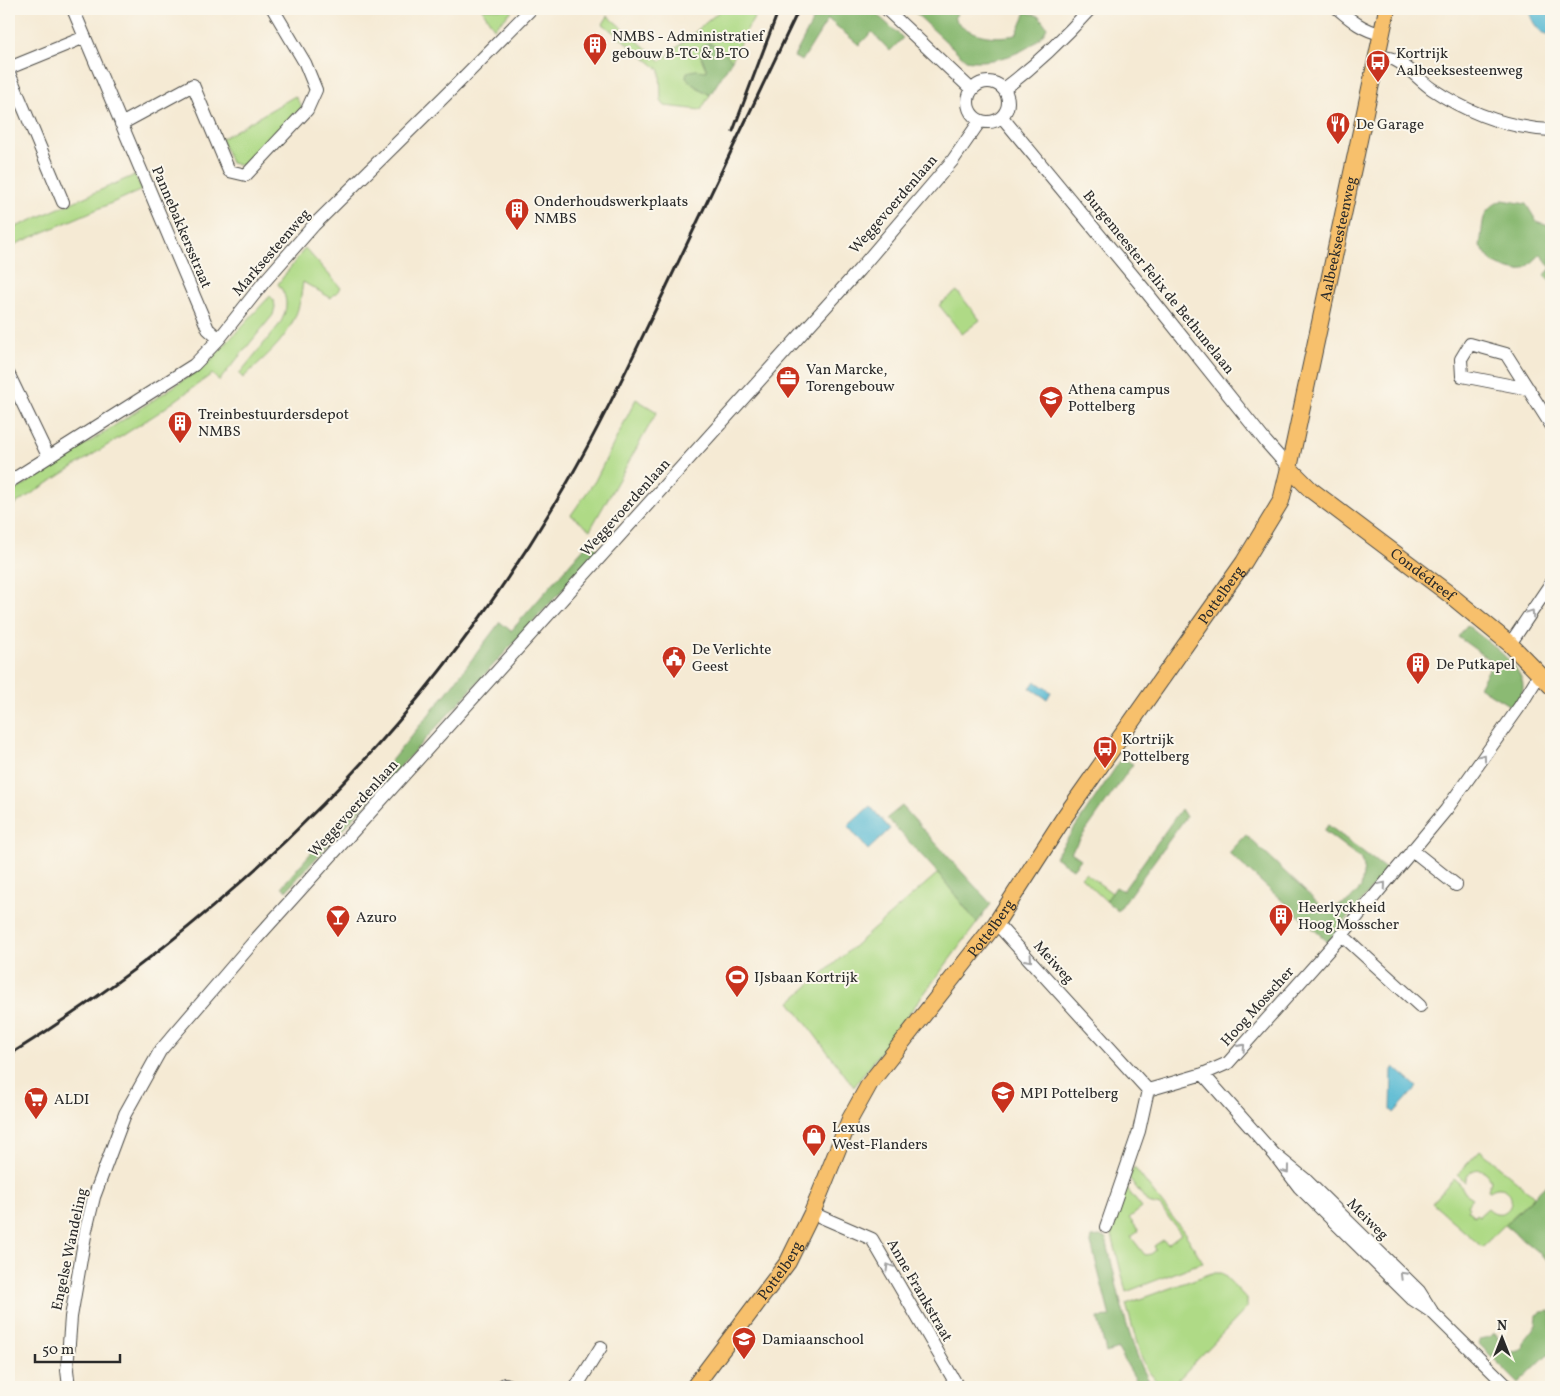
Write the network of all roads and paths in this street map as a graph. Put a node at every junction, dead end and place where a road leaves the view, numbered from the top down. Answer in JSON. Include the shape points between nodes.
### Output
{"nodes":[{"id":1,"x":73,"y":9,"type":"edge"},
{"id":2,"x":273,"y":9,"type":"edge"},
{"id":3,"x":531,"y":9,"type":"edge"},
{"id":4,"x":886,"y":9,"type":"edge"},
{"id":5,"x":1090,"y":9,"type":"edge"},
{"id":6,"x":1338,"y":9,"type":"edge"},
{"id":7,"x":1387,"y":9,"type":"edge"},
{"id":8,"x":1382,"y":34,"type":"junction"},
{"id":9,"x":85,"y":37,"type":"junction"},
{"id":10,"x":1376,"y":56,"type":"junction"},
{"id":11,"x":9,"y":68,"type":"edge"},
{"id":12,"x":9,"y":73,"type":"edge"},
{"id":13,"x":1004,"y":89,"type":"junction"},
{"id":14,"x":972,"y":90,"type":"junction"},
{"id":15,"x":1002,"y":117,"type":"junction"},
{"id":16,"x":980,"y":121,"type":"junction"},
{"id":17,"x":121,"y":124,"type":"junction"},
{"id":18,"x":1551,"y":130,"type":"edge"},
{"id":19,"x":63,"y":202,"type":"dead end"},
{"id":20,"x":219,"y":339,"type":"junction"},
{"id":21,"x":9,"y":375,"type":"edge"},
{"id":22,"x":1529,"y":389,"type":"junction"},
{"id":23,"x":1551,"y":425,"type":"edge"},
{"id":24,"x":48,"y":456,"type":"junction"},
{"id":25,"x":1289,"y":468,"type":"junction"},
{"id":26,"x":9,"y":482,"type":"edge"},
{"id":27,"x":1551,"y":583,"type":"edge"},
{"id":28,"x":1510,"y":644,"type":"junction"},
{"id":29,"x":1545,"y":680,"type":"edge"},
{"id":30,"x":1412,"y":850,"type":"junction"},
{"id":31,"x":1456,"y":885,"type":"dead end"},
{"id":32,"x":285,"y":908,"type":"joint"},
{"id":33,"x":996,"y":923,"type":"junction"},
{"id":34,"x":1342,"y":935,"type":"junction"},
{"id":35,"x":1420,"y":1006,"type":"dead end"},
{"id":36,"x":1203,"y":1074,"type":"junction"},
{"id":37,"x":1148,"y":1090,"type":"junction"},
{"id":38,"x":812,"y":1213,"type":"junction"},
{"id":39,"x":1106,"y":1227,"type":"dead end"},
{"id":40,"x":601,"y":1347,"type":"dead end"},
{"id":41,"x":69,"y":1387,"type":"edge"},
{"id":42,"x":500,"y":1387,"type":"edge"},
{"id":43,"x":514,"y":1387,"type":"edge"},
{"id":44,"x":576,"y":1387,"type":"edge"},
{"id":45,"x":694,"y":1387,"type":"edge"},
{"id":46,"x":958,"y":1387,"type":"edge"},
{"id":47,"x":1508,"y":1387,"type":"edge"}],
"edges":[{"from":1,"to":9,"type":"street","name":"Pannebakkersstraat"},
{"from":2,"to":17,"type":"street","via":[[305,63],[316,90],[307,110],[246,175],[229,171],[193,85]]},
{"from":3,"to":20,"type":"street","name":"Marksesteenweg","via":[[314,225]]},
{"from":4,"to":14,"type":"street"},
{"from":5,"to":13,"type":"street","via":[[1034,66]]},
{"from":6,"to":8,"type":"street","via":[[1357,25]]},
{"from":7,"to":8,"type":"main road","name":"Aalbeeksesteenweg"},
{"from":8,"to":10,"type":"main road","name":"Aalbeeksesteenweg"},
{"from":9,"to":11,"type":"street"},
{"from":9,"to":17,"type":"street","name":"Pannebakkersstraat"},
{"from":10,"to":18,"type":"street","via":[[1396,60],[1443,96],[1477,114],[1514,125]]},
{"from":10,"to":25,"type":"main road","name":"Aalbeeksesteenweg"},
{"from":12,"to":19,"type":"street"},
{"from":13,"to":14,"type":"street","via":[[988,82]]},
{"from":13,"to":15,"type":"street","via":[[1008,103]]},
{"from":14,"to":16,"type":"street","via":[[968,107]]},
{"from":15,"to":16,"type":"street","via":[[988,123]]},
{"from":15,"to":25,"type":"street","name":"Burgemeester Felix de Bethunelaan"},
{"from":16,"to":32,"type":"street","name":"Weggevoerdenlaan","via":[[953,160],[859,270]]},
{"from":17,"to":20,"type":"street","name":"Pannebakkersstraat","via":[[208,329]]},
{"from":20,"to":24,"type":"street","name":"Marksesteenweg","via":[[194,364]]},
{"from":21,"to":24,"type":"street"},
{"from":22,"to":22,"type":"street","via":[[1506,354],[1470,344],[1460,359],[1462,376]]},
{"from":22,"to":23,"type":"street"},
{"from":24,"to":26,"type":"street","name":"Marksesteenweg"},
{"from":25,"to":28,"type":"main road","name":"Condédreef","via":[[1311,490]]},
{"from":25,"to":33,"type":"main road","name":"Pottelberg","via":[[1281,501],[1244,562],[1070,810]]},
{"from":28,"to":27,"type":"street","one_way":true},
{"from":28,"to":29,"type":"main road","name":"Condédreef"},
{"from":30,"to":29,"type":"street","name":"Hoog Mosscher","one_way":true,"via":[[1446,810],[1520,706]]},
{"from":30,"to":31,"type":"street"},
{"from":34,"to":30,"type":"street","name":"Hoog Mosscher","one_way":true},
{"from":32,"to":41,"type":"street","name":"Engelse Wandeling","via":[[160,1051],[125,1114],[94,1197],[86,1230],[71,1317]]},
{"from":33,"to":37,"type":"street","name":"Meiweg","one_way":true},
{"from":33,"to":38,"type":"main road","name":"Pottelberg","via":[[870,1083],[850,1119]]},
{"from":34,"to":35,"type":"street"},
{"from":36,"to":34,"type":"street","name":"Hoog Mosscher","one_way":true,"via":[[1228,1063]]},
{"from":36,"to":37,"type":"street","name":"Hoog Mosscher"},
{"from":36,"to":47,"type":"street","name":"Meiweg","via":[[1274,1154],[1306,1180],[1419,1291],[1432,1314]]},
{"from":37,"to":39,"type":"street","via":[[1139,1132]]},
{"from":38,"to":45,"type":"main road","name":"Pottelberg","via":[[788,1262]]},
{"from":46,"to":38,"type":"street","name":"Anne Frankstraat","one_way":true,"via":[[872,1240]]},
{"from":40,"to":44,"type":"street"},
{"from":42,"to":43,"type":"street","via":[[505,1384]]}]}
